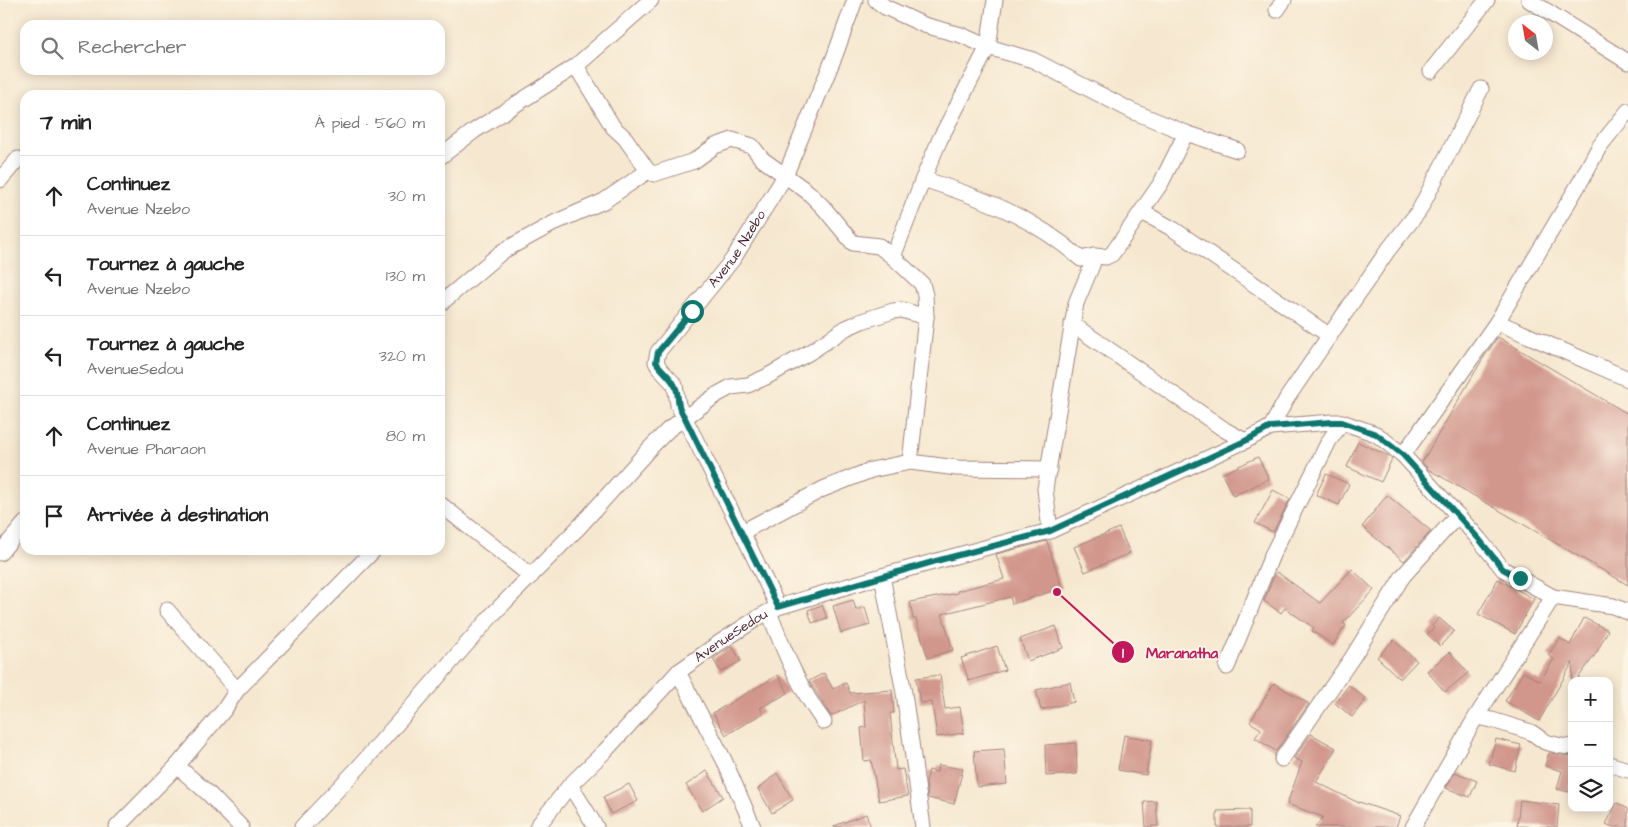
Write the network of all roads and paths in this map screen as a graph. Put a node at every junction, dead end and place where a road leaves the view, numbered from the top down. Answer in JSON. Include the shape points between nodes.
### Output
{"nodes":[{"id":1,"x":651,"y":0,"type":"edge"},
{"id":2,"x":855,"y":0,"type":"edge"},
{"id":3,"x":876,"y":0,"type":"edge"},
{"id":4,"x":995,"y":0,"type":"edge"},
{"id":5,"x":1487,"y":0,"type":"edge"},
{"id":6,"x":1529,"y":0,"type":"edge"},
{"id":7,"x":988,"y":47,"type":"junction"},
{"id":8,"x":1628,"y":62,"type":"edge"},
{"id":9,"x":576,"y":66,"type":"junction"},
{"id":10,"x":1431,"y":71,"type":"dead end"},
{"id":11,"x":1481,"y":89,"type":"dead end"},
{"id":12,"x":1628,"y":111,"type":"edge"},
{"id":13,"x":1186,"y":133,"type":"junction"},
{"id":14,"x":1237,"y":150,"type":"dead end"},
{"id":15,"x":445,"y":153,"type":"edge"},
{"id":16,"x":18,"y":159,"type":"dead end"},
{"id":17,"x":648,"y":171,"type":"junction"},
{"id":18,"x":785,"y":176,"type":"junction"},
{"id":19,"x":922,"y":179,"type":"junction"},
{"id":20,"x":0,"y":180,"type":"edge"},
{"id":21,"x":1142,"y":212,"type":"junction"},
{"id":22,"x":1094,"y":256,"type":"junction"},
{"id":23,"x":893,"y":257,"type":"junction"},
{"id":24,"x":445,"y":300,"type":"edge"},
{"id":25,"x":926,"y":317,"type":"junction"},
{"id":26,"x":1497,"y":322,"type":"junction"},
{"id":27,"x":1072,"y":324,"type":"junction"},
{"id":28,"x":1330,"y":336,"type":"junction"},
{"id":29,"x":1628,"y":379,"type":"edge"},
{"id":30,"x":685,"y":418,"type":"junction"},
{"id":31,"x":1342,"y":422,"type":"junction"},
{"id":32,"x":1271,"y":427,"type":"junction"},
{"id":33,"x":1245,"y":441,"type":"junction"},
{"id":34,"x":1403,"y":455,"type":"junction"},
{"id":35,"x":910,"y":462,"type":"junction"},
{"id":36,"x":1048,"y":469,"type":"junction"},
{"id":37,"x":445,"y":508,"type":"edge"},
{"id":38,"x":1458,"y":515,"type":"junction"},
{"id":39,"x":20,"y":529,"type":"edge"},
{"id":40,"x":1050,"y":531,"type":"junction"},
{"id":41,"x":742,"y":532,"type":"junction"},
{"id":42,"x":0,"y":553,"type":"edge"},
{"id":43,"x":369,"y":555,"type":"edge"},
{"id":44,"x":532,"y":576,"type":"junction"},
{"id":45,"x":882,"y":576,"type":"junction"},
{"id":46,"x":1553,"y":597,"type":"junction"},
{"id":47,"x":167,"y":610,"type":"dead end"},
{"id":48,"x":774,"y":610,"type":"junction"},
{"id":49,"x":1628,"y":612,"type":"edge"},
{"id":50,"x":1227,"y":667,"type":"dead end"},
{"id":51,"x":678,"y":672,"type":"junction"},
{"id":52,"x":237,"y":690,"type":"junction"},
{"id":53,"x":1476,"y":717,"type":"junction"},
{"id":54,"x":824,"y":722,"type":"dead end"},
{"id":55,"x":1568,"y":746,"type":"edge"},
{"id":56,"x":1282,"y":759,"type":"dead end"},
{"id":57,"x":1613,"y":765,"type":"edge"},
{"id":58,"x":177,"y":766,"type":"junction"},
{"id":59,"x":1628,"y":770,"type":"edge"},
{"id":60,"x":570,"y":785,"type":"junction"},
{"id":61,"x":118,"y":827,"type":"edge"},
{"id":62,"x":241,"y":827,"type":"edge"},
{"id":63,"x":302,"y":827,"type":"edge"},
{"id":64,"x":537,"y":827,"type":"edge"},
{"id":65,"x":596,"y":827,"type":"edge"},
{"id":66,"x":753,"y":827,"type":"edge"},
{"id":67,"x":924,"y":827,"type":"edge"},
{"id":68,"x":1413,"y":827,"type":"edge"}],
"edges":[{"from":1,"to":9,"type":"street"},
{"from":2,"to":18,"type":"street"},
{"from":3,"to":7,"type":"street","via":[[924,24]]},
{"from":4,"to":7,"type":"street"},
{"from":5,"to":10,"type":"street"},
{"from":6,"to":8,"type":"street"},
{"from":7,"to":13,"type":"street","via":[[1033,60],[1132,111]]},
{"from":7,"to":19,"type":"street"},
{"from":9,"to":15,"type":"street"},
{"from":9,"to":17,"type":"street","via":[[613,127],[625,138]]},
{"from":11,"to":28,"type":"street","via":[[1419,211],[1388,250]]},
{"from":12,"to":26,"type":"street","via":[[1599,147]]},
{"from":13,"to":14,"type":"street"},
{"from":13,"to":21,"type":"street"},
{"from":16,"to":20,"type":"street"},
{"from":17,"to":18,"type":"street","via":[[654,174],[694,161],[715,146],[732,140],[752,146],[762,159]]},
{"from":17,"to":24,"type":"street","via":[[604,201],[503,251]]},
{"from":18,"to":23,"type":"street","via":[[808,192],[853,243],[879,246]]},
{"from":18,"to":30,"type":"street","name":"Avenue Nzebo","via":[[733,259],[658,352],[656,362],[675,385],[678,405]]},
{"from":19,"to":22,"type":"street","via":[[975,196],[1025,219],[1063,243],[1081,259]]},
{"from":19,"to":23,"type":"street"},
{"from":21,"to":22,"type":"street","via":[[1112,254]]},
{"from":21,"to":28,"type":"street","via":[[1173,229]]},
{"from":22,"to":27,"type":"street","via":[[1076,303]]},
{"from":23,"to":25,"type":"street","via":[[922,284]]},
{"from":25,"to":30,"type":"street","via":[[902,310],[862,321],[766,377],[718,394]]},
{"from":25,"to":35,"type":"street"},
{"from":26,"to":29,"type":"street"},
{"from":26,"to":34,"type":"street"},
{"from":27,"to":33,"type":"street"},
{"from":27,"to":36,"type":"street"},
{"from":28,"to":32,"type":"street"},
{"from":30,"to":41,"type":"street","name":"Avenue Nzebo"},
{"from":30,"to":44,"type":"street","via":[[651,447]]},
{"from":31,"to":32,"type":"street","name":"AvenueSedou"},
{"from":31,"to":34,"type":"street","name":"AvenueSedou","via":[[1376,434]]},
{"from":31,"to":50,"type":"street","via":[[1329,441],[1272,555]]},
{"from":32,"to":33,"type":"street","name":"AvenueSedou"},
{"from":33,"to":40,"type":"street","name":"AvenueSedou"},
{"from":34,"to":38,"type":"street","name":"AvenueSedou"},
{"from":35,"to":36,"type":"street","via":[[957,468]]},
{"from":35,"to":41,"type":"street","via":[[871,470],[823,490]]},
{"from":36,"to":40,"type":"street","via":[[1045,489]]},
{"from":37,"to":44,"type":"street"},
{"from":38,"to":46,"type":"street","name":"AvenueSedou","via":[[1503,569]]},
{"from":38,"to":56,"type":"street","via":[[1403,576],[1352,658]]},
{"from":39,"to":42,"type":"street"},
{"from":40,"to":45,"type":"street","name":"AvenueSedou"},
{"from":41,"to":48,"type":"street","name":"Avenue Nzebo"},
{"from":43,"to":52,"type":"street"},
{"from":44,"to":63,"type":"street","via":[[493,614]]},
{"from":45,"to":48,"type":"street","name":"AvenueSedou"},
{"from":45,"to":67,"type":"street"},
{"from":46,"to":49,"type":"street","via":[[1613,606]]},
{"from":46,"to":53,"type":"street"},
{"from":47,"to":52,"type":"street"},
{"from":48,"to":51,"type":"street","name":"AvenueSedou"},
{"from":48,"to":54,"type":"street","name":"Avenue Nzebo","via":[[790,665]]},
{"from":51,"to":60,"type":"street","name":"AvenueSedou"},
{"from":51,"to":66,"type":"street","via":[[724,760]]},
{"from":52,"to":58,"type":"street"},
{"from":53,"to":55,"type":"street","via":[[1531,732],[1546,742]]},
{"from":53,"to":68,"type":"street"},
{"from":57,"to":59,"type":"street"},
{"from":58,"to":61,"type":"street"},
{"from":58,"to":62,"type":"street"},
{"from":60,"to":64,"type":"street","name":"AvenueSedou"},
{"from":60,"to":65,"type":"street"}]}
